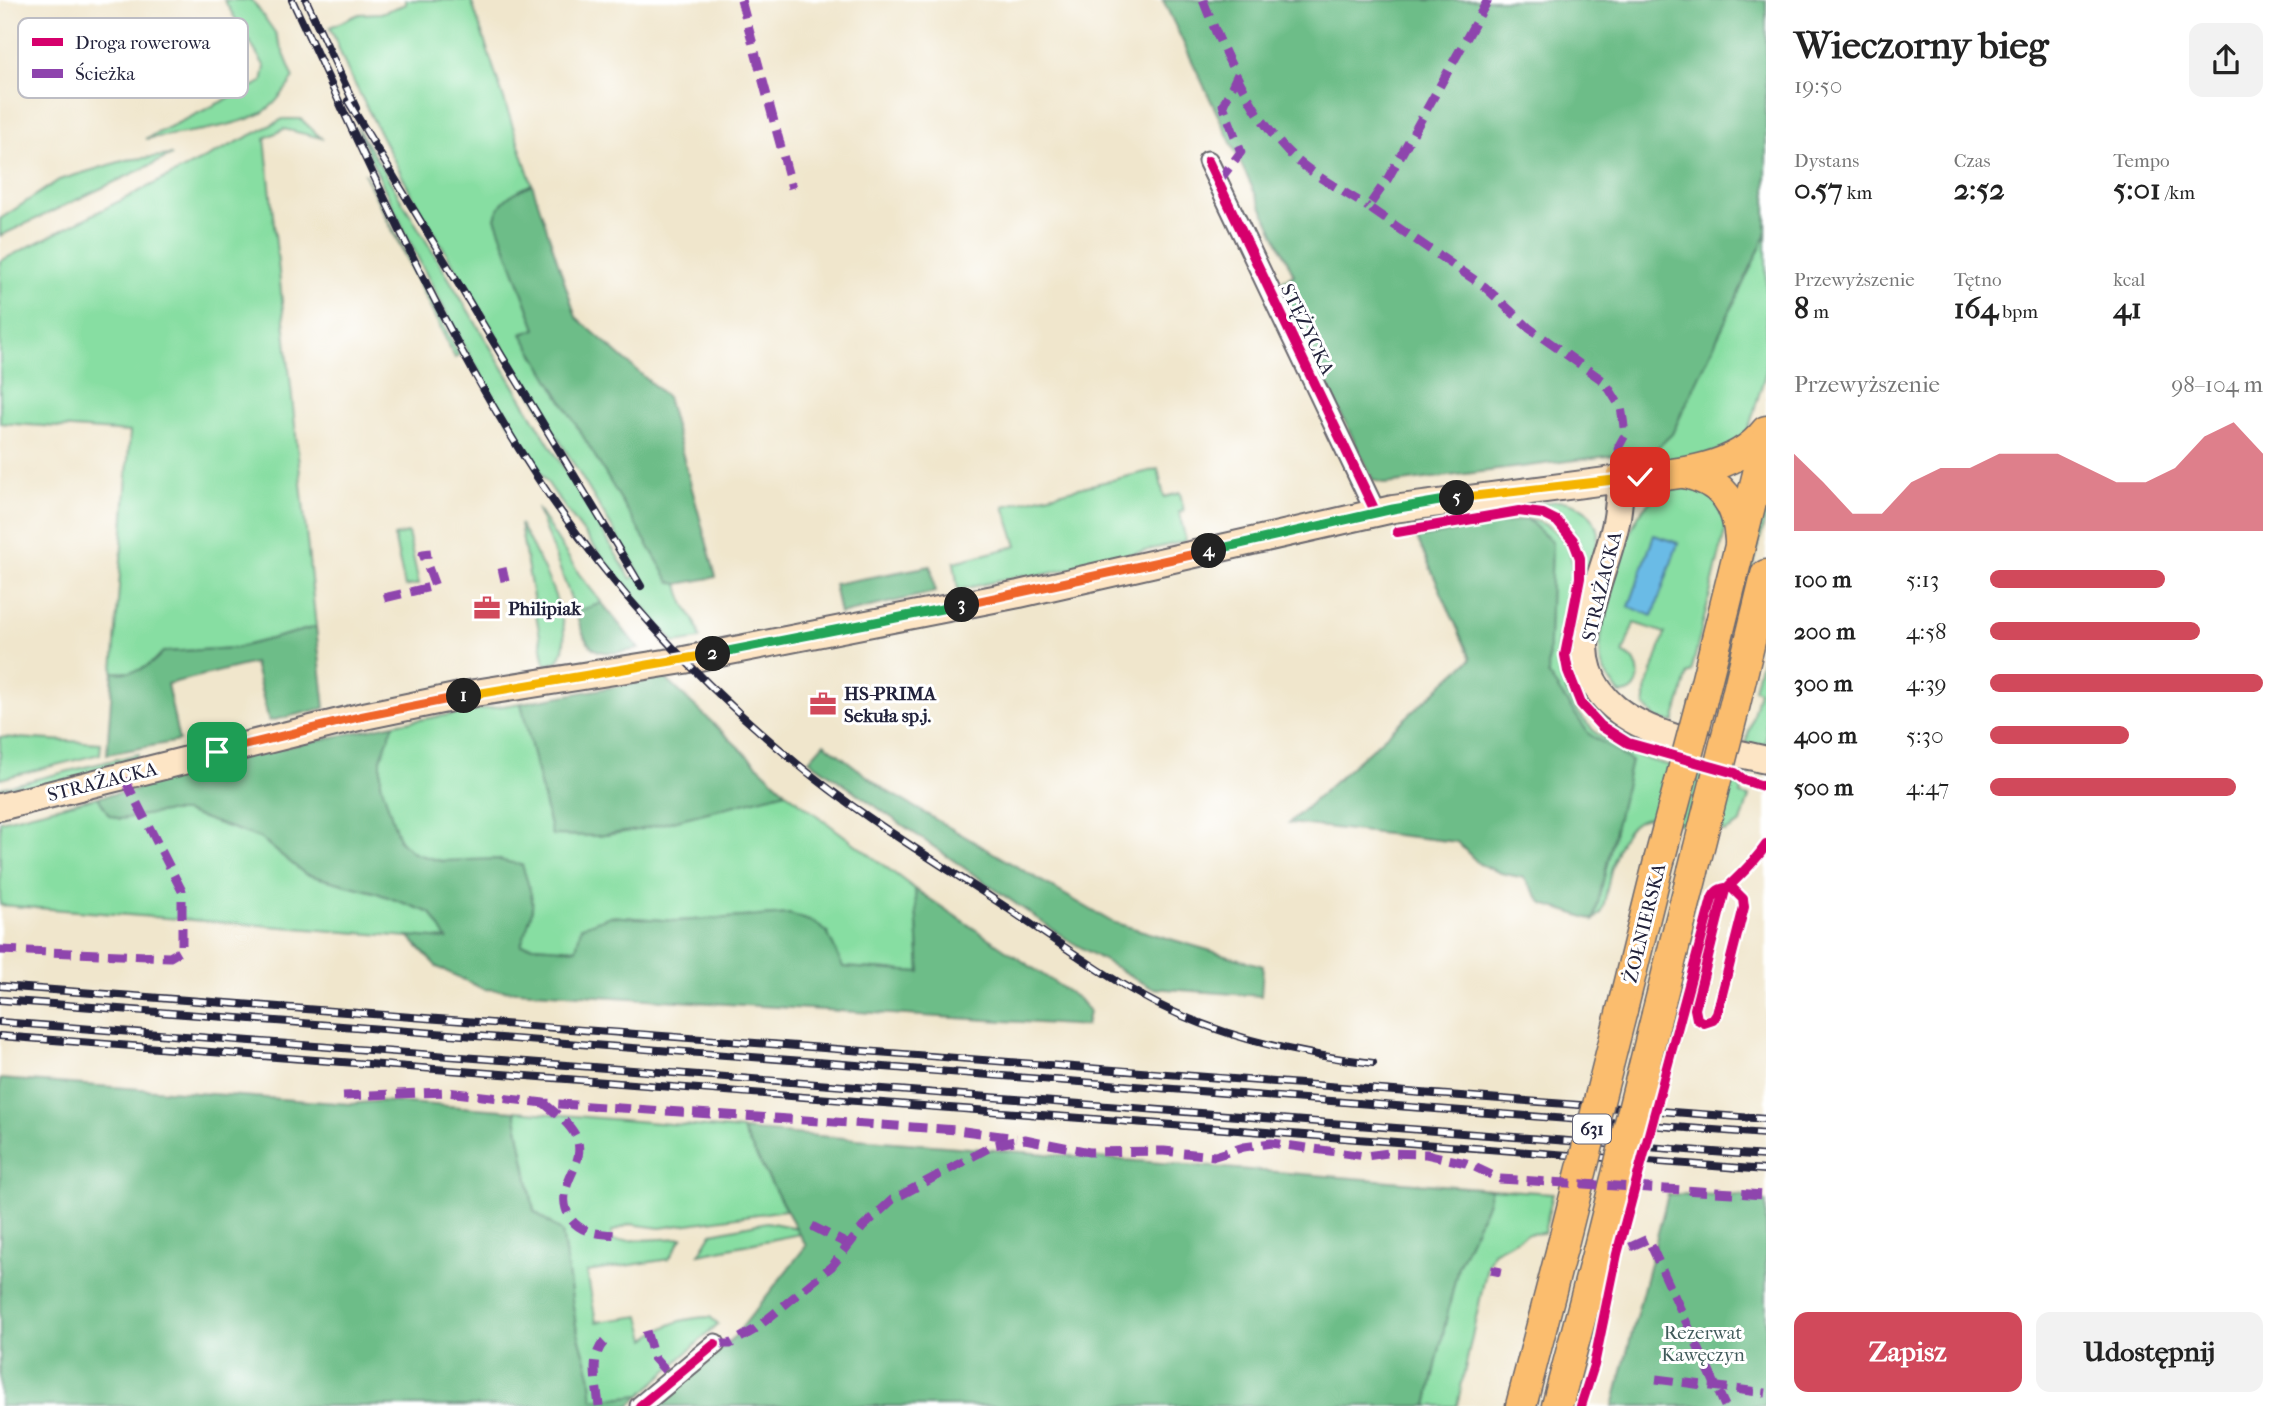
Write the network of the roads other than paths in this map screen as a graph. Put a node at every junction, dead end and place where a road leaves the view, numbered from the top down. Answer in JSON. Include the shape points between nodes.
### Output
{"nodes":[{"id":1,"x":1208,"y":162,"type":"dead end"},
{"id":2,"x":1766,"y":431,"type":"edge"},
{"id":3,"x":1766,"y":441,"type":"edge"},
{"id":4,"x":1685,"y":472,"type":"junction"},
{"id":5,"x":1621,"y":479,"type":"junction"},
{"id":6,"x":1376,"y":513,"type":"junction"},
{"id":7,"x":1741,"y":547,"type":"junction"},
{"id":8,"x":1766,"y":575,"type":"edge"},
{"id":9,"x":1766,"y":760,"type":"edge"},
{"id":10,"x":0,"y":807,"type":"edge"},
{"id":11,"x":715,"y":1344,"type":"dead end"},
{"id":12,"x":640,"y":1406,"type":"edge"},
{"id":13,"x":1521,"y":1406,"type":"edge"},
{"id":14,"x":1557,"y":1406,"type":"edge"}],
"edges":[{"from":1,"to":6,"type":"street","name":"STĘŻYCKA"},
{"from":2,"to":4,"type":"main road","via":[[1735,455]]},
{"from":3,"to":7,"type":"main road","name":"ŻOŁNIERSKA","number":"631"},
{"from":4,"to":5,"type":"main road"},
{"from":4,"to":7,"type":"main road","via":[[1708,480],[1727,494]]},
{"from":5,"to":6,"type":"main road","name":"STRAŻACKA","via":[[1464,497]]},
{"from":5,"to":9,"type":"main road","name":"STRAŻACKA","via":[[1616,524],[1585,647],[1602,696],[1625,718],[1648,730]]},
{"from":6,"to":10,"type":"main road","name":"STRAŻACKA","via":[[1020,594],[359,717]]},
{"from":7,"to":13,"type":"main road","name":"ŻOŁNIERSKA","number":"631","bridge":true},
{"from":8,"to":14,"type":"main road","name":"ŻOŁNIERSKA","number":"631","bridge":true},
{"from":11,"to":12,"type":"street"}]}
